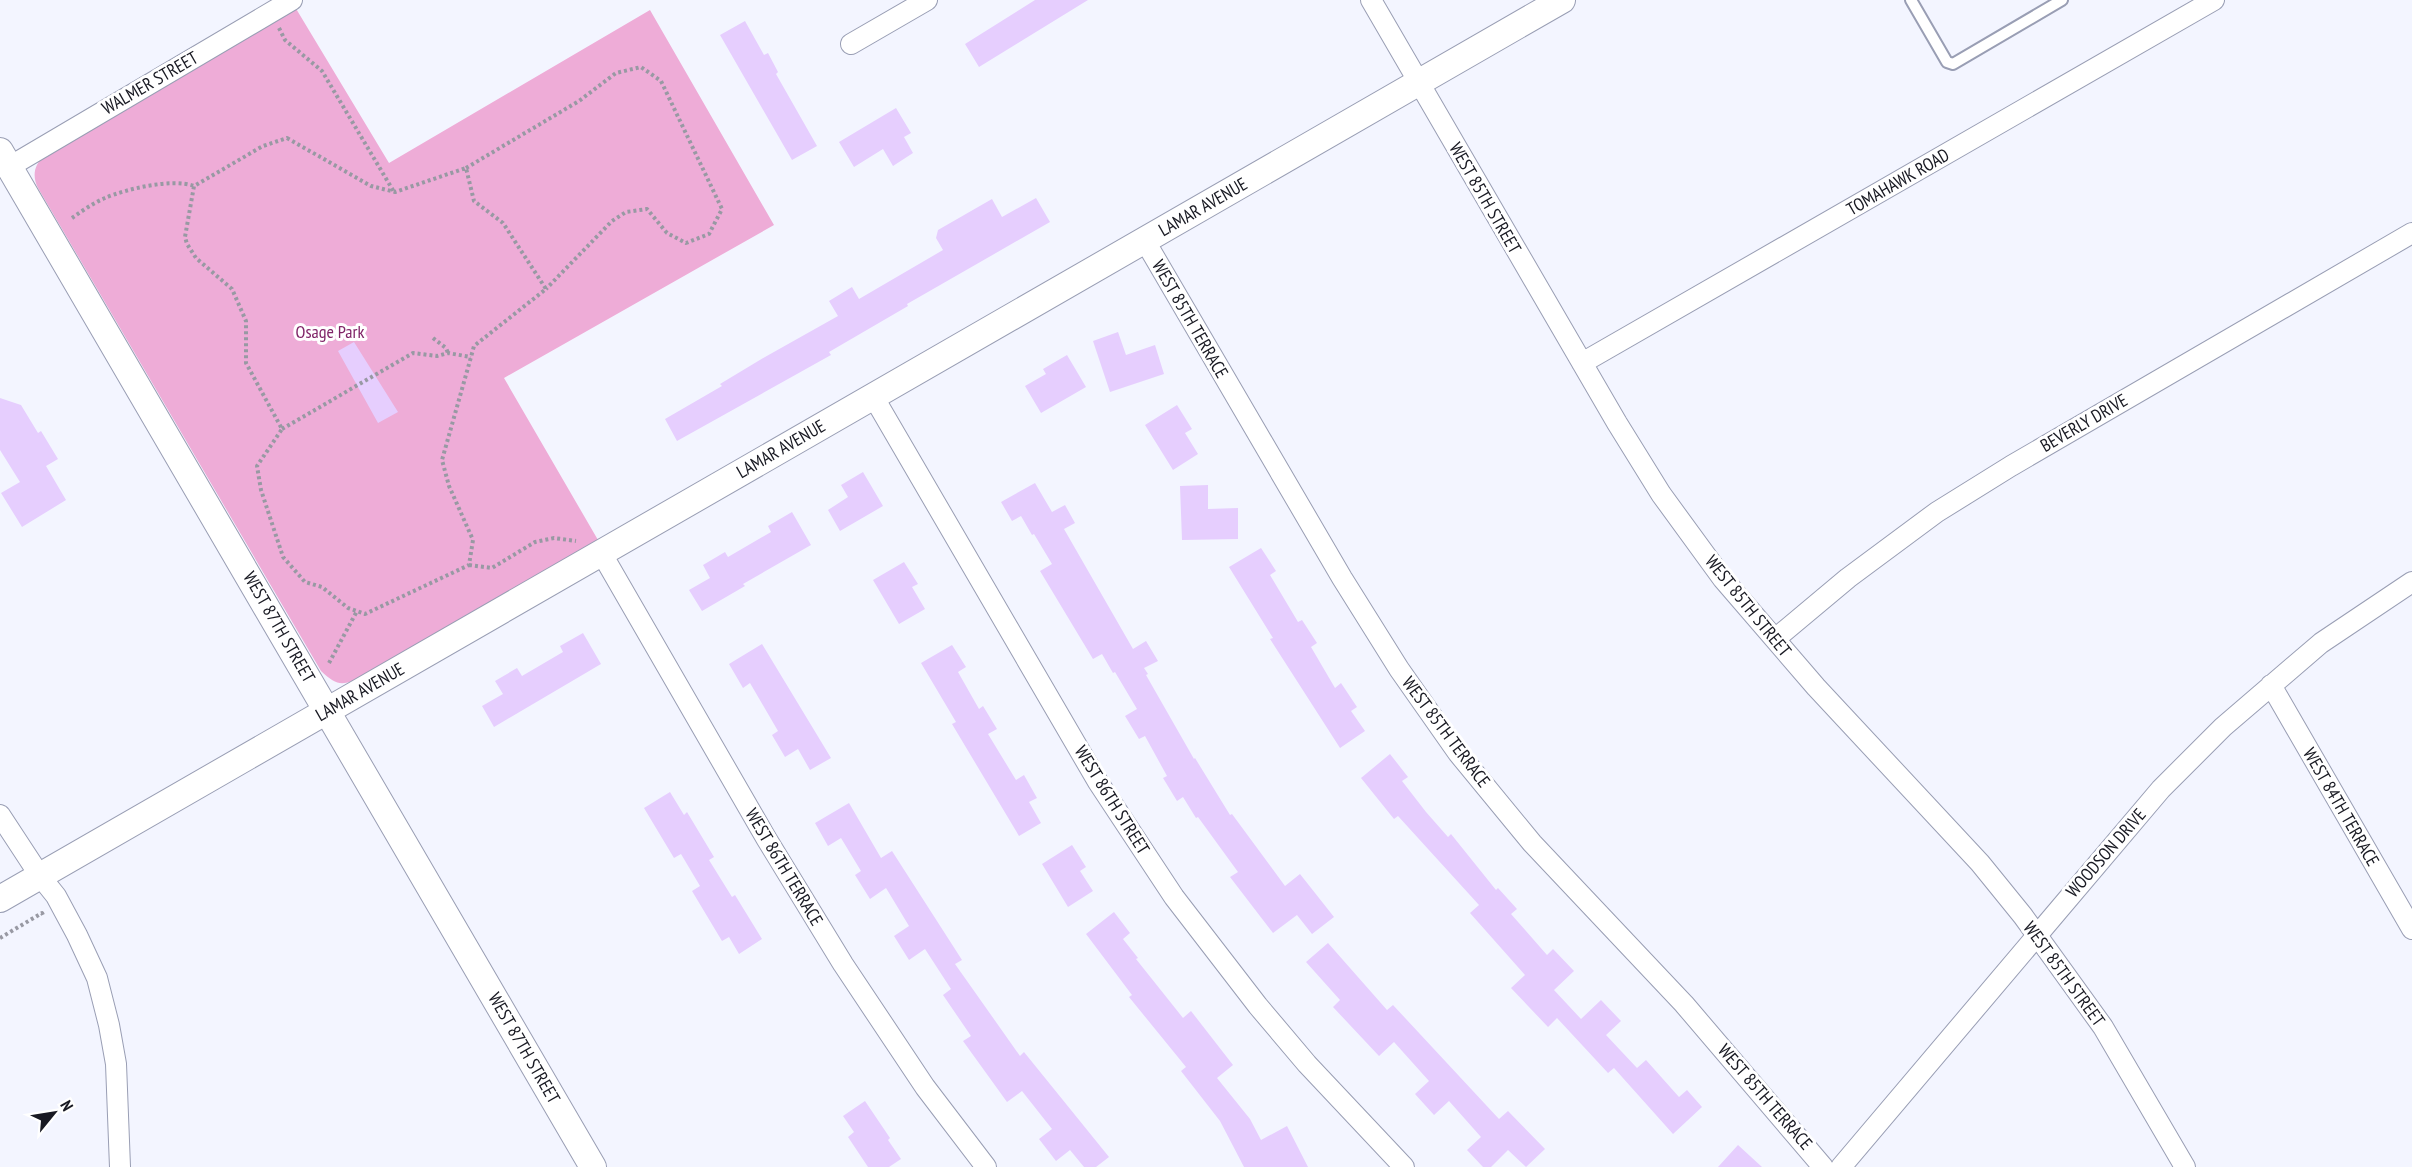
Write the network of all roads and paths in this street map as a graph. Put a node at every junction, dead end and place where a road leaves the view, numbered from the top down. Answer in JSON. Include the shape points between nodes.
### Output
{"nodes":[{"id":1,"x":292,"y":0,"type":"edge"},
{"id":2,"x":927,"y":0,"type":"edge"},
{"id":3,"x":1371,"y":0,"type":"edge"},
{"id":4,"x":1562,"y":0,"type":"edge"},
{"id":5,"x":1911,"y":0,"type":"edge"},
{"id":6,"x":2062,"y":0,"type":"edge"},
{"id":7,"x":2214,"y":0,"type":"edge"},
{"id":8,"x":279,"y":28,"type":"dead end"},
{"id":9,"x":851,"y":44,"type":"dead end"},
{"id":10,"x":1418,"y":83,"type":"junction"},
{"id":11,"x":5,"y":159,"type":"edge"},
{"id":12,"x":466,"y":168,"type":"junction"},
{"id":13,"x":194,"y":186,"type":"junction"},
{"id":14,"x":395,"y":192,"type":"junction"},
{"id":15,"x":72,"y":218,"type":"dead end"},
{"id":16,"x":2412,"y":233,"type":"edge"},
{"id":17,"x":1145,"y":241,"type":"junction"},
{"id":18,"x":546,"y":289,"type":"junction"},
{"id":19,"x":433,"y":338,"type":"dead end"},
{"id":20,"x":448,"y":353,"type":"junction"},
{"id":21,"x":471,"y":357,"type":"junction"},
{"id":22,"x":1582,"y":363,"type":"junction"},
{"id":23,"x":873,"y":396,"type":"junction"},
{"id":24,"x":282,"y":429,"type":"junction"},
{"id":25,"x":594,"y":547,"type":"junction"},
{"id":26,"x":469,"y":566,"type":"junction"},
{"id":27,"x":2412,"y":582,"type":"edge"},
{"id":28,"x":357,"y":611,"type":"junction"},
{"id":29,"x":1774,"y":639,"type":"junction"},
{"id":30,"x":329,"y":663,"type":"dead end"},
{"id":31,"x":2271,"y":685,"type":"junction"},
{"id":32,"x":328,"y":710,"type":"junction"},
{"id":33,"x":0,"y":815,"type":"edge"},
{"id":34,"x":40,"y":876,"type":"junction"},
{"id":35,"x":0,"y":899,"type":"edge"},
{"id":36,"x":47,"y":920,"type":"dead end"},
{"id":37,"x":2412,"y":929,"type":"edge"},
{"id":38,"x":2037,"y":934,"type":"junction"},
{"id":39,"x":0,"y":938,"type":"edge"},
{"id":40,"x":120,"y":1167,"type":"edge"},
{"id":41,"x":593,"y":1167,"type":"edge"},
{"id":42,"x":987,"y":1167,"type":"edge"},
{"id":43,"x":1404,"y":1167,"type":"edge"},
{"id":44,"x":1822,"y":1167,"type":"edge"},
{"id":45,"x":1841,"y":1167,"type":"edge"},
{"id":46,"x":2185,"y":1167,"type":"edge"}],
"edges":[{"from":1,"to":11,"type":"street","name":"WALMER STREET"},
{"from":2,"to":9,"type":"street"},
{"from":3,"to":10,"type":"street","name":"WEST 85TH STREET"},
{"from":4,"to":10,"type":"street","name":"LAMAR AVENUE"},
{"from":5,"to":6,"type":"lane","via":[[1947,62],[1953,64]]},
{"from":7,"to":22,"type":"street","name":"TOMAHAWK ROAD"},
{"from":8,"to":14,"type":"path","via":[[285,40],[322,71]]},
{"from":10,"to":17,"type":"street","name":"LAMAR AVENUE"},
{"from":10,"to":22,"type":"street","name":"WEST 85TH STREET"},
{"from":11,"to":32,"type":"street","name":"WEST 87TH STREET"},
{"from":12,"to":14,"type":"path"},
{"from":12,"to":18,"type":"path","via":[[474,201],[503,222]]},
{"from":12,"to":18,"type":"path","via":[[570,107],[616,73],[641,67],[661,81],[722,209],[709,234],[686,243],[667,233],[647,209],[626,212],[612,221]]},
{"from":13,"to":14,"type":"path","via":[[263,146],[287,138],[371,186]]},
{"from":13,"to":15,"type":"path","via":[[186,183],[140,187],[104,198]]},
{"from":13,"to":24,"type":"path","via":[[187,244],[196,258],[232,289],[246,321],[246,363]]},
{"from":16,"to":29,"type":"street","name":"BEVERLY DRIVE","via":[[1937,512]]},
{"from":17,"to":23,"type":"street","name":"LAMAR AVENUE"},
{"from":17,"to":44,"type":"street","name":"WEST 85TH TERRACE","via":[[1342,578],[1458,753],[1532,843],[1717,1041]]},
{"from":18,"to":21,"type":"path","via":[[474,346]]},
{"from":19,"to":20,"type":"path"},
{"from":20,"to":21,"type":"path"},
{"from":20,"to":24,"type":"path","via":[[412,353]]},
{"from":21,"to":26,"type":"path","via":[[442,460],[473,540]]},
{"from":22,"to":29,"type":"street","name":"WEST 85TH STREET","via":[[1661,494],[1723,579]]},
{"from":23,"to":25,"type":"street","name":"LAMAR AVENUE"},
{"from":23,"to":43,"type":"street","name":"WEST 86TH STREET","via":[[1098,782],[1174,897],[1258,1006]]},
{"from":24,"to":28,"type":"path","via":[[257,466],[283,557],[305,582],[322,586]]},
{"from":25,"to":26,"type":"path","via":[[554,538],[535,542],[492,568]]},
{"from":25,"to":32,"type":"street","name":"LAMAR AVENUE"},
{"from":25,"to":42,"type":"street","name":"WEST 86TH TERRACE","via":[[843,964],[925,1087]]},
{"from":26,"to":28,"type":"path","via":[[365,614]]},
{"from":27,"to":31,"type":"street","name":"WOODSON DRIVE","via":[[2321,643]]},
{"from":28,"to":30,"type":"path"},
{"from":29,"to":38,"type":"street","name":"WEST 85TH STREET","via":[[1980,862]]},
{"from":31,"to":37,"type":"street","name":"WEST 84TH TERRACE"},
{"from":31,"to":38,"type":"street","name":"WOODSON DRIVE","via":[[2223,726],[2161,789]]},
{"from":32,"to":34,"type":"street","name":"LAMAR AVENUE"},
{"from":32,"to":41,"type":"street","name":"WEST 87TH STREET"},
{"from":33,"to":34,"type":"street"},
{"from":34,"to":35,"type":"street","name":"LAMAR AVENUE"},
{"from":34,"to":40,"type":"street","via":[[78,935],[97,978],[110,1025],[116,1064]]},
{"from":36,"to":39,"type":"path","via":[[42,914]]},
{"from":38,"to":45,"type":"street","name":"WOODSON DRIVE"},
{"from":38,"to":46,"type":"street","name":"WEST 85TH STREET","via":[[2103,1027]]}]}
